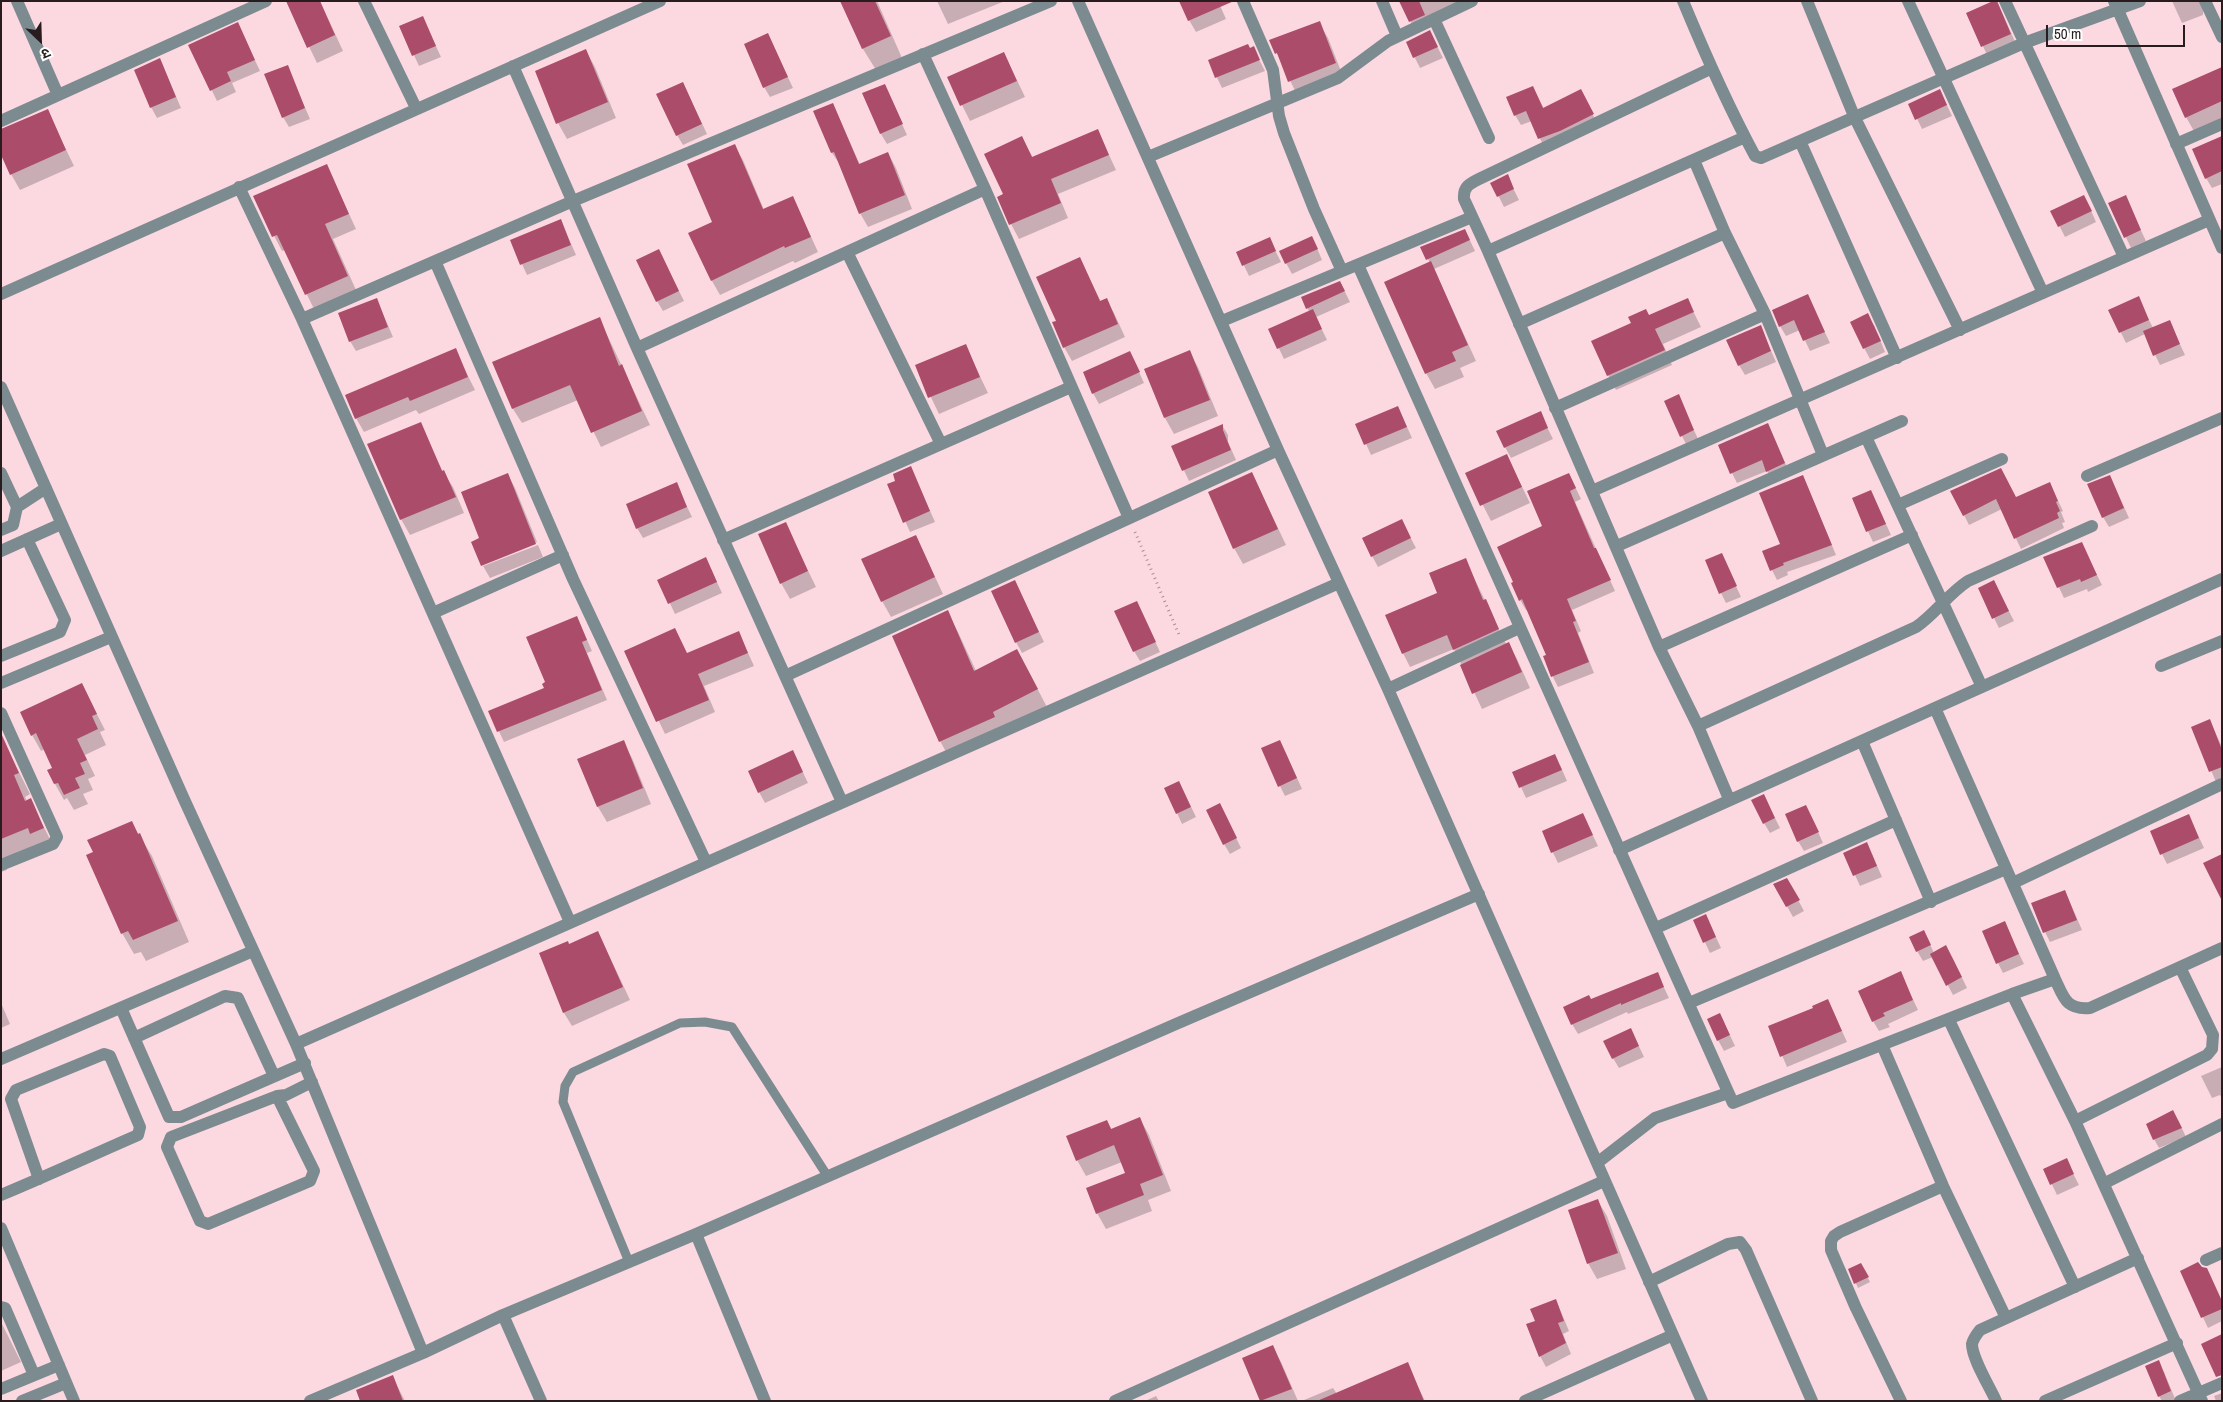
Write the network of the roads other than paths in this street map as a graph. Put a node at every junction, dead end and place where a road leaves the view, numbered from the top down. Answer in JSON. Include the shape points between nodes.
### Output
{"nodes":[{"id":1,"x":17,"y":1,"type":"edge"},
{"id":2,"x":266,"y":1,"type":"edge"},
{"id":3,"x":364,"y":1,"type":"edge"},
{"id":4,"x":660,"y":1,"type":"edge"},
{"id":5,"x":1051,"y":1,"type":"edge"},
{"id":6,"x":1078,"y":1,"type":"edge"},
{"id":7,"x":1244,"y":1,"type":"edge"},
{"id":8,"x":1382,"y":1,"type":"edge"},
{"id":9,"x":1472,"y":1,"type":"edge"},
{"id":10,"x":1683,"y":1,"type":"edge"},
{"id":11,"x":1807,"y":1,"type":"edge"},
{"id":12,"x":1908,"y":1,"type":"edge"},
{"id":13,"x":2006,"y":1,"type":"edge"},
{"id":14,"x":2140,"y":1,"type":"edge"},
{"id":15,"x":2205,"y":1,"type":"edge"},
{"id":16,"x":2116,"y":6,"type":"edge"},
{"id":17,"x":1434,"y":19,"type":"junction"},
{"id":18,"x":1396,"y":36,"type":"junction"},
{"id":19,"x":2222,"y":37,"type":"edge"},
{"id":20,"x":2024,"y":43,"type":"junction"},
{"id":21,"x":923,"y":54,"type":"junction"},
{"id":22,"x":513,"y":66,"type":"junction"},
{"id":23,"x":1712,"y":68,"type":"junction"},
{"id":24,"x":1943,"y":79,"type":"junction"},
{"id":25,"x":58,"y":95,"type":"junction"},
{"id":26,"x":1277,"y":104,"type":"junction"},
{"id":27,"x":416,"y":108,"type":"junction"},
{"id":28,"x":1854,"y":116,"type":"junction"},
{"id":29,"x":1,"y":121,"type":"edge"},
{"id":30,"x":2222,"y":124,"type":"edge"},
{"id":31,"x":1490,"y":138,"type":"dead end"},
{"id":32,"x":1745,"y":138,"type":"junction"},
{"id":33,"x":1800,"y":141,"type":"junction"},
{"id":34,"x":2176,"y":144,"type":"junction"},
{"id":35,"x":1148,"y":157,"type":"junction"},
{"id":36,"x":1694,"y":160,"type":"junction"},
{"id":37,"x":239,"y":186,"type":"junction"},
{"id":38,"x":985,"y":189,"type":"junction"},
{"id":39,"x":573,"y":201,"type":"junction"},
{"id":40,"x":1472,"y":217,"type":"junction"},
{"id":41,"x":2209,"y":220,"type":"junction"},
{"id":42,"x":1725,"y":233,"type":"junction"},
{"id":43,"x":2222,"y":248,"type":"edge"},
{"id":44,"x":1488,"y":251,"type":"junction"},
{"id":45,"x":847,"y":252,"type":"junction"},
{"id":46,"x":2124,"y":257,"type":"junction"},
{"id":47,"x":435,"y":261,"type":"junction"},
{"id":48,"x":1358,"y":265,"type":"junction"},
{"id":49,"x":1342,"y":271,"type":"junction"},
{"id":50,"x":2042,"y":293,"type":"junction"},
{"id":51,"x":1,"y":294,"type":"edge"},
{"id":52,"x":1764,"y":314,"type":"junction"},
{"id":53,"x":302,"y":319,"type":"junction"},
{"id":54,"x":1222,"y":321,"type":"junction"},
{"id":55,"x":1519,"y":324,"type":"junction"},
{"id":56,"x":1960,"y":330,"type":"junction"},
{"id":57,"x":637,"y":348,"type":"junction"},
{"id":58,"x":1897,"y":358,"type":"junction"},
{"id":59,"x":1,"y":387,"type":"edge"},
{"id":60,"x":1071,"y":387,"type":"junction"},
{"id":61,"x":1801,"y":400,"type":"junction"},
{"id":62,"x":5,"y":408,"type":"edge"},
{"id":63,"x":1555,"y":408,"type":"junction"},
{"id":64,"x":2222,"y":418,"type":"edge"},
{"id":65,"x":1902,"y":421,"type":"dead end"},
{"id":66,"x":1866,"y":436,"type":"junction"},
{"id":67,"x":941,"y":444,"type":"junction"},
{"id":68,"x":1278,"y":450,"type":"junction"},
{"id":69,"x":1823,"y":456,"type":"junction"},
{"id":70,"x":2002,"y":458,"type":"dead end"},
{"id":71,"x":1,"y":472,"type":"edge"},
{"id":72,"x":2087,"y":476,"type":"dead end"},
{"id":73,"x":46,"y":488,"type":"junction"},
{"id":74,"x":1592,"y":491,"type":"junction"},
{"id":75,"x":1898,"y":505,"type":"junction"},
{"id":76,"x":17,"y":507,"type":"junction"},
{"id":77,"x":1129,"y":518,"type":"junction"},
{"id":78,"x":61,"y":524,"type":"junction"},
{"id":79,"x":2092,"y":526,"type":"dead end"},
{"id":80,"x":1,"y":530,"type":"edge"},
{"id":81,"x":1912,"y":535,"type":"junction"},
{"id":82,"x":27,"y":538,"type":"junction"},
{"id":83,"x":723,"y":540,"type":"junction"},
{"id":84,"x":1617,"y":546,"type":"junction"},
{"id":85,"x":1,"y":551,"type":"edge"},
{"id":86,"x":563,"y":555,"type":"junction"},
{"id":87,"x":2222,"y":579,"type":"edge"},
{"id":88,"x":1339,"y":583,"type":"junction"},
{"id":89,"x":1942,"y":602,"type":"junction"},
{"id":90,"x":433,"y":613,"type":"junction"},
{"id":91,"x":1519,"y":628,"type":"junction"},
{"id":92,"x":111,"y":637,"type":"junction"},
{"id":93,"x":2222,"y":641,"type":"edge"},
{"id":94,"x":1659,"y":646,"type":"junction"},
{"id":95,"x":1,"y":656,"type":"edge"},
{"id":96,"x":2162,"y":666,"type":"dead end"},
{"id":97,"x":785,"y":676,"type":"junction"},
{"id":98,"x":1,"y":683,"type":"edge"},
{"id":99,"x":1982,"y":687,"type":"junction"},
{"id":100,"x":1388,"y":689,"type":"junction"},
{"id":101,"x":1935,"y":708,"type":"junction"},
{"id":102,"x":1,"y":713,"type":"edge"},
{"id":103,"x":1698,"y":726,"type":"junction"},
{"id":104,"x":4,"y":727,"type":"edge"},
{"id":105,"x":1862,"y":741,"type":"junction"},
{"id":106,"x":2222,"y":784,"type":"edge"},
{"id":107,"x":1729,"y":799,"type":"junction"},
{"id":108,"x":842,"y":802,"type":"junction"},
{"id":109,"x":1896,"y":820,"type":"junction"},
{"id":110,"x":1619,"y":850,"type":"junction"},
{"id":111,"x":706,"y":862,"type":"junction"},
{"id":112,"x":1,"y":865,"type":"edge"},
{"id":113,"x":2006,"y":869,"type":"junction"},
{"id":114,"x":2013,"y":883,"type":"junction"},
{"id":115,"x":1479,"y":894,"type":"junction"},
{"id":116,"x":1931,"y":902,"type":"junction"},
{"id":117,"x":570,"y":922,"type":"junction"},
{"id":118,"x":1656,"y":928,"type":"junction"},
{"id":119,"x":2222,"y":948,"type":"edge"},
{"id":120,"x":253,"y":951,"type":"junction"},
{"id":121,"x":2180,"y":967,"type":"junction"},
{"id":122,"x":2055,"y":979,"type":"junction"},
{"id":123,"x":2012,"y":994,"type":"junction"},
{"id":124,"x":1689,"y":1003,"type":"junction"},
{"id":125,"x":121,"y":1008,"type":"junction"},
{"id":126,"x":1949,"y":1020,"type":"junction"},
{"id":127,"x":134,"y":1038,"type":"junction"},
{"id":128,"x":296,"y":1044,"type":"junction"},
{"id":129,"x":1882,"y":1045,"type":"junction"},
{"id":130,"x":1,"y":1059,"type":"edge"},
{"id":131,"x":304,"y":1063,"type":"junction"},
{"id":132,"x":274,"y":1076,"type":"junction"},
{"id":133,"x":312,"y":1082,"type":"junction"},
{"id":134,"x":1728,"y":1094,"type":"junction"},
{"id":135,"x":277,"y":1096,"type":"junction"},
{"id":136,"x":2075,"y":1121,"type":"junction"},
{"id":137,"x":2222,"y":1124,"type":"edge"},
{"id":138,"x":1597,"y":1163,"type":"junction"},
{"id":139,"x":828,"y":1176,"type":"junction"},
{"id":140,"x":39,"y":1179,"type":"junction"},
{"id":141,"x":1604,"y":1181,"type":"junction"},
{"id":142,"x":2105,"y":1184,"type":"junction"},
{"id":143,"x":1943,"y":1186,"type":"junction"},
{"id":144,"x":1,"y":1195,"type":"edge"},
{"id":145,"x":1,"y":1228,"type":"edge"},
{"id":146,"x":696,"y":1234,"type":"junction"},
{"id":147,"x":2222,"y":1253,"type":"edge"},
{"id":148,"x":2138,"y":1258,"type":"junction"},
{"id":149,"x":2206,"y":1260,"type":"dead end"},
{"id":150,"x":629,"y":1262,"type":"junction"},
{"id":151,"x":1649,"y":1282,"type":"junction"},
{"id":152,"x":2075,"y":1287,"type":"junction"},
{"id":153,"x":1,"y":1307,"type":"edge"},
{"id":154,"x":503,"y":1315,"type":"junction"},
{"id":155,"x":2006,"y":1318,"type":"junction"},
{"id":156,"x":1673,"y":1335,"type":"junction"},
{"id":157,"x":2177,"y":1344,"type":"junction"},
{"id":158,"x":423,"y":1353,"type":"junction"},
{"id":159,"x":59,"y":1365,"type":"junction"},
{"id":160,"x":34,"y":1376,"type":"junction"},
{"id":161,"x":66,"y":1383,"type":"junction"},
{"id":162,"x":2222,"y":1383,"type":"edge"},
{"id":163,"x":1,"y":1389,"type":"edge"},
{"id":164,"x":43,"y":1396,"type":"edge"},
{"id":165,"x":2201,"y":1397,"type":"edge"},
{"id":166,"x":22,"y":1401,"type":"edge"},
{"id":167,"x":74,"y":1401,"type":"edge"},
{"id":168,"x":310,"y":1401,"type":"edge"},
{"id":169,"x":541,"y":1401,"type":"edge"},
{"id":170,"x":765,"y":1401,"type":"edge"},
{"id":171,"x":1115,"y":1401,"type":"edge"},
{"id":172,"x":1525,"y":1401,"type":"edge"},
{"id":173,"x":1702,"y":1401,"type":"edge"},
{"id":174,"x":1812,"y":1401,"type":"edge"},
{"id":175,"x":1901,"y":1401,"type":"edge"},
{"id":176,"x":1996,"y":1401,"type":"edge"},
{"id":177,"x":2045,"y":1401,"type":"edge"},
{"id":178,"x":2180,"y":1401,"type":"edge"}],
"edges":[{"from":1,"to":25,"type":"street"},
{"from":2,"to":25,"type":"street"},
{"from":3,"to":27,"type":"street"},
{"from":4,"to":22,"type":"street"},
{"from":5,"to":21,"type":"street"},
{"from":6,"to":35,"type":"street"},
{"from":7,"to":26,"type":"street","via":[[1273,70]]},
{"from":8,"to":18,"type":"street"},
{"from":9,"to":17,"type":"street"},
{"from":10,"to":23,"type":"street"},
{"from":11,"to":28,"type":"street"},
{"from":12,"to":24,"type":"street"},
{"from":13,"to":20,"type":"street"},
{"from":14,"to":16,"type":"street"},
{"from":15,"to":19,"type":"street"},
{"from":16,"to":20,"type":"street"},
{"from":16,"to":34,"type":"street"},
{"from":17,"to":18,"type":"street"},
{"from":17,"to":31,"type":"street"},
{"from":18,"to":26,"type":"street","via":[[1338,78]]},
{"from":20,"to":24,"type":"street"},
{"from":20,"to":46,"type":"street"},
{"from":21,"to":38,"type":"street"},
{"from":21,"to":39,"type":"street"},
{"from":22,"to":27,"type":"street"},
{"from":22,"to":39,"type":"street"},
{"from":23,"to":32,"type":"street"},
{"from":23,"to":40,"type":"street","via":[[1471,183],[1464,189],[1464,194]]},
{"from":24,"to":28,"type":"street"},
{"from":24,"to":50,"type":"street"},
{"from":25,"to":29,"type":"street"},
{"from":26,"to":35,"type":"street"},
{"from":26,"to":49,"type":"street","via":[[1302,181]]},
{"from":27,"to":37,"type":"street"},
{"from":28,"to":33,"type":"street"},
{"from":28,"to":56,"type":"street"},
{"from":30,"to":34,"type":"street"},
{"from":32,"to":33,"type":"street","via":[[1755,156],[1761,158]]},
{"from":32,"to":36,"type":"street"},
{"from":33,"to":58,"type":"street"},
{"from":34,"to":41,"type":"street"},
{"from":35,"to":54,"type":"street"},
{"from":36,"to":42,"type":"street"},
{"from":36,"to":44,"type":"street"},
{"from":37,"to":51,"type":"street"},
{"from":37,"to":53,"type":"street"},
{"from":38,"to":45,"type":"street"},
{"from":38,"to":60,"type":"street"},
{"from":39,"to":47,"type":"street"},
{"from":39,"to":57,"type":"street"},
{"from":40,"to":44,"type":"street"},
{"from":40,"to":48,"type":"street"},
{"from":41,"to":43,"type":"street"},
{"from":41,"to":46,"type":"street"},
{"from":42,"to":52,"type":"street"},
{"from":42,"to":55,"type":"street"},
{"from":44,"to":55,"type":"street"},
{"from":45,"to":57,"type":"street"},
{"from":45,"to":67,"type":"street"},
{"from":46,"to":50,"type":"street"},
{"from":47,"to":53,"type":"street"},
{"from":47,"to":86,"type":"street"},
{"from":48,"to":49,"type":"street"},
{"from":48,"to":91,"type":"street"},
{"from":49,"to":54,"type":"street"},
{"from":50,"to":56,"type":"street"},
{"from":52,"to":61,"type":"street"},
{"from":52,"to":63,"type":"street"},
{"from":53,"to":90,"type":"street"},
{"from":54,"to":68,"type":"street"},
{"from":55,"to":63,"type":"street"},
{"from":56,"to":58,"type":"street"},
{"from":57,"to":83,"type":"street"},
{"from":58,"to":61,"type":"street"},
{"from":59,"to":62,"type":"street"},
{"from":60,"to":67,"type":"street"},
{"from":60,"to":77,"type":"street"},
{"from":61,"to":69,"type":"street"},
{"from":61,"to":74,"type":"street"},
{"from":62,"to":73,"type":"street"},
{"from":63,"to":74,"type":"street"},
{"from":64,"to":72,"type":"street"},
{"from":65,"to":66,"type":"street"},
{"from":66,"to":69,"type":"street"},
{"from":66,"to":75,"type":"street"},
{"from":67,"to":83,"type":"street"},
{"from":68,"to":77,"type":"street"},
{"from":68,"to":88,"type":"street"},
{"from":69,"to":84,"type":"street"},
{"from":70,"to":75,"type":"street"},
{"from":71,"to":76,"type":"street"},
{"from":73,"to":76,"type":"street"},
{"from":73,"to":78,"type":"street"},
{"from":74,"to":84,"type":"street"},
{"from":75,"to":81,"type":"street"},
{"from":76,"to":80,"type":"street","via":[[13,525]]},
{"from":77,"to":97,"type":"street"},
{"from":78,"to":82,"type":"street"},
{"from":78,"to":92,"type":"street"},
{"from":79,"to":89,"type":"street","via":[[1968,581]]},
{"from":81,"to":89,"type":"street"},
{"from":81,"to":94,"type":"street"},
{"from":82,"to":85,"type":"street"},
{"from":82,"to":95,"type":"street","via":[[65,620],[60,632]]},
{"from":83,"to":97,"type":"street"},
{"from":84,"to":94,"type":"street"},
{"from":86,"to":90,"type":"street"},
{"from":86,"to":111,"type":"street"},
{"from":87,"to":99,"type":"street"},
{"from":88,"to":100,"type":"street"},
{"from":88,"to":108,"type":"street"},
{"from":89,"to":99,"type":"street"},
{"from":89,"to":103,"type":"street","via":[[1928,619],[1916,627]]},
{"from":90,"to":117,"type":"street"},
{"from":91,"to":100,"type":"street"},
{"from":91,"to":110,"type":"street"},
{"from":92,"to":98,"type":"street"},
{"from":92,"to":120,"type":"street"},
{"from":93,"to":96,"type":"street"},
{"from":94,"to":103,"type":"street"},
{"from":97,"to":108,"type":"street"},
{"from":99,"to":101,"type":"street"},
{"from":100,"to":115,"type":"street"},
{"from":101,"to":105,"type":"street"},
{"from":101,"to":113,"type":"street"},
{"from":102,"to":104,"type":"street"},
{"from":103,"to":107,"type":"street"},
{"from":104,"to":112,"type":"street","via":[[57,837],[53,844]]},
{"from":105,"to":107,"type":"street"},
{"from":105,"to":109,"type":"street"},
{"from":106,"to":114,"type":"street"},
{"from":107,"to":110,"type":"street"},
{"from":108,"to":111,"type":"street"},
{"from":109,"to":116,"type":"street"},
{"from":109,"to":118,"type":"street"},
{"from":110,"to":118,"type":"street"},
{"from":111,"to":117,"type":"street"},
{"from":113,"to":114,"type":"street"},
{"from":113,"to":116,"type":"street"},
{"from":114,"to":122,"type":"street"},
{"from":115,"to":138,"type":"street"},
{"from":115,"to":139,"type":"street"},
{"from":116,"to":124,"type":"street"},
{"from":117,"to":128,"type":"street"},
{"from":118,"to":124,"type":"street"},
{"from":119,"to":121,"type":"street"},
{"from":120,"to":125,"type":"street"},
{"from":120,"to":128,"type":"street"},
{"from":121,"to":122,"type":"street","via":[[2085,1009],[2072,1006],[2065,1000]]},
{"from":121,"to":136,"type":"street","via":[[2213,1035],[2212,1049],[2207,1056]]},
{"from":122,"to":123,"type":"street"},
{"from":123,"to":126,"type":"street"},
{"from":123,"to":136,"type":"street"},
{"from":124,"to":134,"type":"street"},
{"from":125,"to":127,"type":"street"},
{"from":125,"to":130,"type":"street"},
{"from":126,"to":129,"type":"street"},
{"from":126,"to":152,"type":"street"},
{"from":127,"to":132,"type":"street","via":[[226,996],[238,998]]},
{"from":127,"to":132,"type":"street","via":[[169,1117],[181,1118]]},
{"from":128,"to":131,"type":"street"},
{"from":129,"to":134,"type":"street","via":[[1733,1103]]},
{"from":129,"to":143,"type":"street"},
{"from":131,"to":132,"type":"street"},
{"from":131,"to":133,"type":"street"},
{"from":133,"to":135,"type":"street"},
{"from":133,"to":158,"type":"street"},
{"from":134,"to":138,"type":"street","via":[[1655,1118]]},
{"from":135,"to":135,"type":"street","via":[[171,1137],[167,1147],[200,1221],[208,1224],[310,1181],[314,1172]]},
{"from":136,"to":142,"type":"street"},
{"from":137,"to":142,"type":"street"},
{"from":138,"to":141,"type":"street"},
{"from":139,"to":146,"type":"street"},
{"from":139,"to":150,"type":"lane","via":[[732,1027],[705,1022],[680,1023],[573,1072],[565,1086],[563,1102]]},
{"from":140,"to":140,"type":"street","via":[[138,1135],[140,1127],[110,1056],[104,1054],[16,1090],[11,1099]]},
{"from":140,"to":144,"type":"street"},
{"from":141,"to":151,"type":"street"},
{"from":141,"to":171,"type":"street"},
{"from":142,"to":148,"type":"street"},
{"from":143,"to":155,"type":"street"},
{"from":143,"to":175,"type":"street","via":[[1840,1232],[1830,1242],[1846,1287]]},
{"from":145,"to":159,"type":"street"},
{"from":146,"to":150,"type":"street"},
{"from":146,"to":170,"type":"street"},
{"from":147,"to":149,"type":"street"},
{"from":148,"to":152,"type":"street"},
{"from":148,"to":157,"type":"street"},
{"from":150,"to":154,"type":"street"},
{"from":151,"to":156,"type":"street"},
{"from":151,"to":174,"type":"street","via":[[1728,1244],[1740,1242]]},
{"from":152,"to":155,"type":"street"},
{"from":153,"to":160,"type":"street","via":[[5,1308]]},
{"from":154,"to":158,"type":"street"},
{"from":154,"to":169,"type":"street"},
{"from":155,"to":176,"type":"street","via":[[1980,1330],[1972,1345]]},
{"from":156,"to":172,"type":"street"},
{"from":156,"to":173,"type":"street"},
{"from":157,"to":165,"type":"street"},
{"from":157,"to":177,"type":"street"},
{"from":158,"to":168,"type":"street"},
{"from":159,"to":160,"type":"street"},
{"from":159,"to":161,"type":"street"},
{"from":160,"to":163,"type":"street"},
{"from":161,"to":164,"type":"street"},
{"from":161,"to":167,"type":"street"},
{"from":162,"to":165,"type":"street"},
{"from":164,"to":166,"type":"street"},
{"from":165,"to":178,"type":"street"}]}
